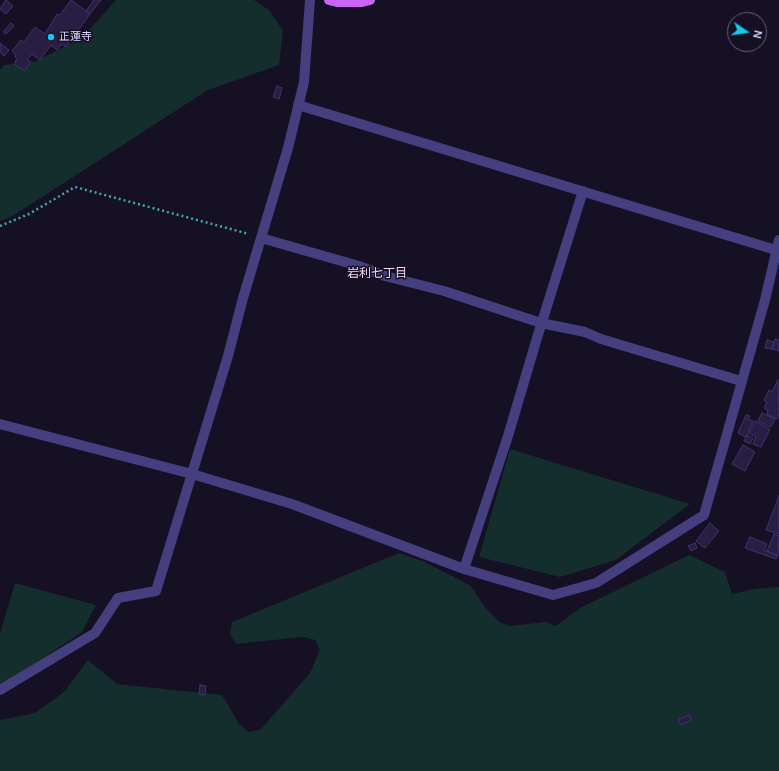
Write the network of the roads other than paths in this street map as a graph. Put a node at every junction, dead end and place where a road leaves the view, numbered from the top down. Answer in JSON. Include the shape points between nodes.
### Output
{"nodes":[{"id":1,"x":310,"y":0,"type":"edge"},
{"id":2,"x":329,"y":0,"type":"edge"},
{"id":3,"x":370,"y":0,"type":"edge"},
{"id":4,"x":298,"y":105,"type":"junction"},
{"id":5,"x":583,"y":191,"type":"junction"},
{"id":6,"x":261,"y":238,"type":"junction"},
{"id":7,"x":779,"y":240,"type":"edge"},
{"id":8,"x":777,"y":251,"type":"edge"},
{"id":9,"x":541,"y":323,"type":"junction"},
{"id":10,"x":741,"y":381,"type":"junction"},
{"id":11,"x":0,"y":424,"type":"edge"},
{"id":12,"x":192,"y":474,"type":"junction"},
{"id":13,"x":464,"y":569,"type":"junction"},
{"id":14,"x":0,"y":690,"type":"edge"}],
"edges":[{"from":1,"to":4,"type":"street","via":[[304,82]]},
{"from":2,"to":3,"type":"main road"},
{"from":4,"to":5,"type":"street"},
{"from":4,"to":6,"type":"street"},
{"from":5,"to":8,"type":"street"},
{"from":5,"to":9,"type":"street"},
{"from":6,"to":9,"type":"street","via":[[360,266],[385,276],[444,291]]},
{"from":6,"to":12,"type":"street"},
{"from":7,"to":8,"type":"street"},
{"from":8,"to":10,"type":"street"},
{"from":9,"to":10,"type":"street","via":[[585,332]]},
{"from":9,"to":13,"type":"street","via":[[508,436]]},
{"from":10,"to":13,"type":"street","via":[[704,515],[596,583],[552,595]]},
{"from":11,"to":12,"type":"street"},
{"from":12,"to":13,"type":"street","via":[[292,504]]},
{"from":12,"to":14,"type":"street","via":[[156,591],[118,598],[95,633]]}]}
